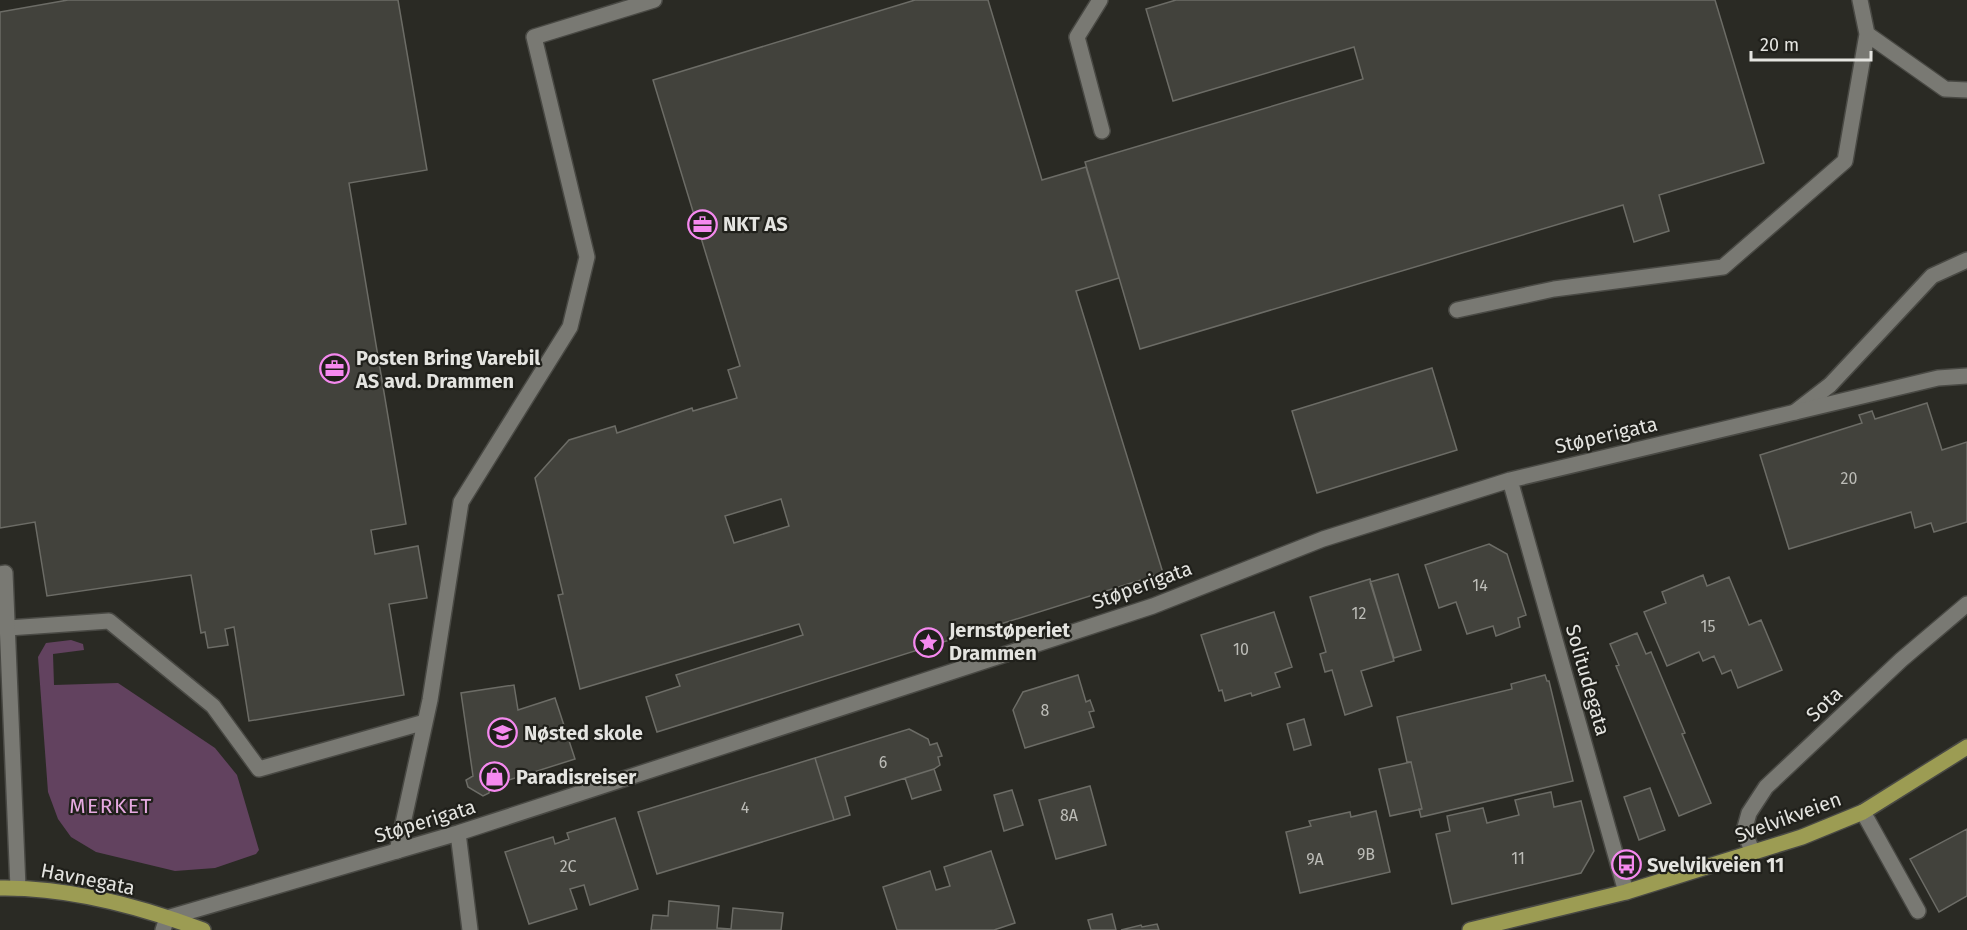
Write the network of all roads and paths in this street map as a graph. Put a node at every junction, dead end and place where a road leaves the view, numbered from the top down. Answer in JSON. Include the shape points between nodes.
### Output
{"nodes":[{"id":1,"x":654,"y":0,"type":"edge"},
{"id":2,"x":1100,"y":0,"type":"edge"},
{"id":3,"x":1860,"y":0,"type":"edge"},
{"id":4,"x":1866,"y":34,"type":"junction"},
{"id":5,"x":1967,"y":90,"type":"edge"},
{"id":6,"x":1102,"y":131,"type":"dead end"},
{"id":7,"x":1967,"y":260,"type":"edge"},
{"id":8,"x":1456,"y":310,"type":"dead end"},
{"id":9,"x":1967,"y":376,"type":"edge"},
{"id":10,"x":1795,"y":412,"type":"junction"},
{"id":11,"x":1510,"y":480,"type":"junction"},
{"id":12,"x":2,"y":574,"type":"edge"},
{"id":13,"x":1967,"y":604,"type":"edge"},
{"id":14,"x":8,"y":628,"type":"junction"},
{"id":15,"x":424,"y":722,"type":"junction"},
{"id":16,"x":1967,"y":747,"type":"edge"},
{"id":17,"x":1863,"y":812,"type":"junction"},
{"id":18,"x":458,"y":833,"type":"junction"},
{"id":19,"x":397,"y":851,"type":"junction"},
{"id":20,"x":1753,"y":853,"type":"junction"},
{"id":21,"x":0,"y":888,"type":"edge"},
{"id":22,"x":18,"y":888,"type":"junction"},
{"id":23,"x":1626,"y":892,"type":"junction"},
{"id":24,"x":1918,"y":912,"type":"dead end"},
{"id":25,"x":165,"y":924,"type":"edge"},
{"id":26,"x":1479,"y":929,"type":"edge"},
{"id":27,"x":203,"y":930,"type":"edge"},
{"id":28,"x":470,"y":930,"type":"edge"}],
"edges":[{"from":1,"to":15,"type":"street","via":[[534,37],[587,257],[570,327],[461,502]]},
{"from":2,"to":6,"type":"street","via":[[1077,37]]},
{"from":3,"to":4,"type":"street"},
{"from":4,"to":5,"type":"street","via":[[1945,89]]},
{"from":4,"to":8,"type":"street","via":[[1845,161],[1723,267],[1554,290]]},
{"from":7,"to":10,"type":"street","via":[[1932,276],[1830,385]]},
{"from":9,"to":10,"type":"street","name":"Støperigata","via":[[1938,378]]},
{"from":10,"to":11,"type":"street","name":"Støperigata"},
{"from":11,"to":18,"type":"street","name":"Støperigata","via":[[1323,539],[1142,609]]},
{"from":11,"to":23,"type":"street","name":"Solitudegata"},
{"from":12,"to":14,"type":"street"},
{"from":13,"to":20,"type":"street","name":"Sota","via":[[1901,660],[1766,788],[1749,813],[1744,831]]},
{"from":14,"to":15,"type":"street","via":[[109,621],[213,706],[259,769]]},
{"from":14,"to":22,"type":"street"},
{"from":15,"to":19,"type":"street"},
{"from":16,"to":17,"type":"main road","name":"Svelvikveien"},
{"from":17,"to":20,"type":"main road","name":"Svelvikveien"},
{"from":17,"to":24,"type":"street"},
{"from":18,"to":19,"type":"street","name":"Støperigata"},
{"from":18,"to":28,"type":"street"},
{"from":19,"to":25,"type":"street","name":"Støperigata"},
{"from":20,"to":23,"type":"main road","name":"Svelvikveien"},
{"from":21,"to":22,"type":"main road","name":"Havnegata"},
{"from":22,"to":25,"type":"main road","name":"Havnegata","via":[[86,897]]},
{"from":23,"to":26,"type":"main road","name":"Svelvikveien"},
{"from":25,"to":27,"type":"main road","name":"Havnegata"}]}
